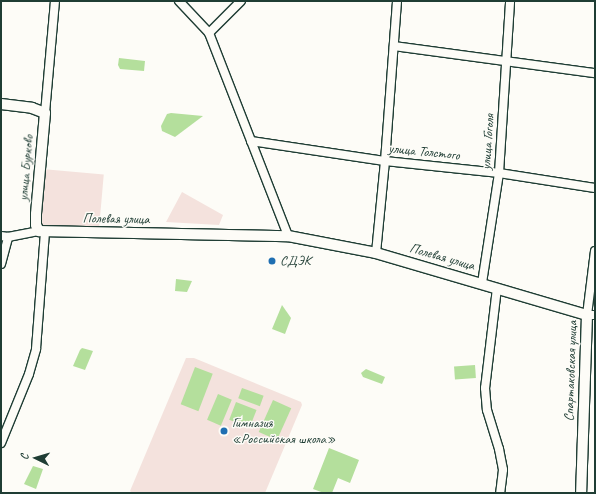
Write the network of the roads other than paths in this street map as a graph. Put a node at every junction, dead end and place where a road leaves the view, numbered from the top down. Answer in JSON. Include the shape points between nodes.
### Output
{"nodes":[{"id":1,"x":55,"y":1,"type":"edge"},
{"id":2,"x":179,"y":1,"type":"edge"},
{"id":3,"x":241,"y":1,"type":"edge"},
{"id":4,"x":397,"y":1,"type":"edge"},
{"id":5,"x":510,"y":1,"type":"edge"},
{"id":6,"x":209,"y":33,"type":"junction"},
{"id":7,"x":394,"y":46,"type":"junction"},
{"id":8,"x":506,"y":62,"type":"junction"},
{"id":9,"x":595,"y":73,"type":"edge"},
{"id":10,"x":1,"y":104,"type":"edge"},
{"id":11,"x":45,"y":113,"type":"junction"},
{"id":12,"x":251,"y":141,"type":"junction"},
{"id":13,"x":385,"y":161,"type":"junction"},
{"id":14,"x":499,"y":173,"type":"junction"},
{"id":15,"x":595,"y":188,"type":"edge"},
{"id":16,"x":42,"y":232,"type":"junction"},
{"id":17,"x":5,"y":236,"type":"edge"},
{"id":18,"x":288,"y":236,"type":"junction"},
{"id":19,"x":595,"y":252,"type":"edge"},
{"id":20,"x":376,"y":253,"type":"junction"},
{"id":21,"x":1,"y":264,"type":"edge"},
{"id":22,"x":482,"y":283,"type":"junction"},
{"id":23,"x":497,"y":288,"type":"junction"},
{"id":24,"x":591,"y":315,"type":"edge"},
{"id":25,"x":1,"y":443,"type":"edge"},
{"id":26,"x":500,"y":493,"type":"edge"},
{"id":27,"x":581,"y":493,"type":"edge"}],
"edges":[{"from":1,"to":11,"type":"street"},
{"from":2,"to":6,"type":"street"},
{"from":3,"to":6,"type":"street"},
{"from":4,"to":7,"type":"street"},
{"from":5,"to":8,"type":"street","name":"улица Гоголя"},
{"from":6,"to":12,"type":"street"},
{"from":7,"to":8,"type":"street"},
{"from":7,"to":13,"type":"street"},
{"from":8,"to":9,"type":"street"},
{"from":8,"to":14,"type":"street","name":"улица Гоголя"},
{"from":10,"to":11,"type":"street","via":[[32,108]]},
{"from":11,"to":16,"type":"street","name":"улица Бурково","via":[[36,214],[36,225]]},
{"from":12,"to":13,"type":"street","name":"улица Толстого"},
{"from":12,"to":18,"type":"street"},
{"from":13,"to":14,"type":"street","name":"улица Толстого"},
{"from":13,"to":20,"type":"street"},
{"from":14,"to":15,"type":"street","name":"улица Толстого"},
{"from":14,"to":22,"type":"street","name":"улица Гоголя"},
{"from":16,"to":17,"type":"street"},
{"from":16,"to":18,"type":"street","name":"Полевая улица"},
{"from":16,"to":25,"type":"street","via":[[36,349],[29,374]]},
{"from":17,"to":21,"type":"street"},
{"from":18,"to":20,"type":"street","name":"Полевая улица"},
{"from":19,"to":24,"type":"street","name":"Спартаковская улица"},
{"from":20,"to":22,"type":"street","name":"Полевая улица"},
{"from":22,"to":23,"type":"street","name":"Полевая улица"},
{"from":23,"to":24,"type":"street","name":"Полевая улица"},
{"from":23,"to":26,"type":"street","via":[[485,388],[486,410],[503,470]]},
{"from":24,"to":27,"type":"street","name":"Спартаковская улица"}]}
